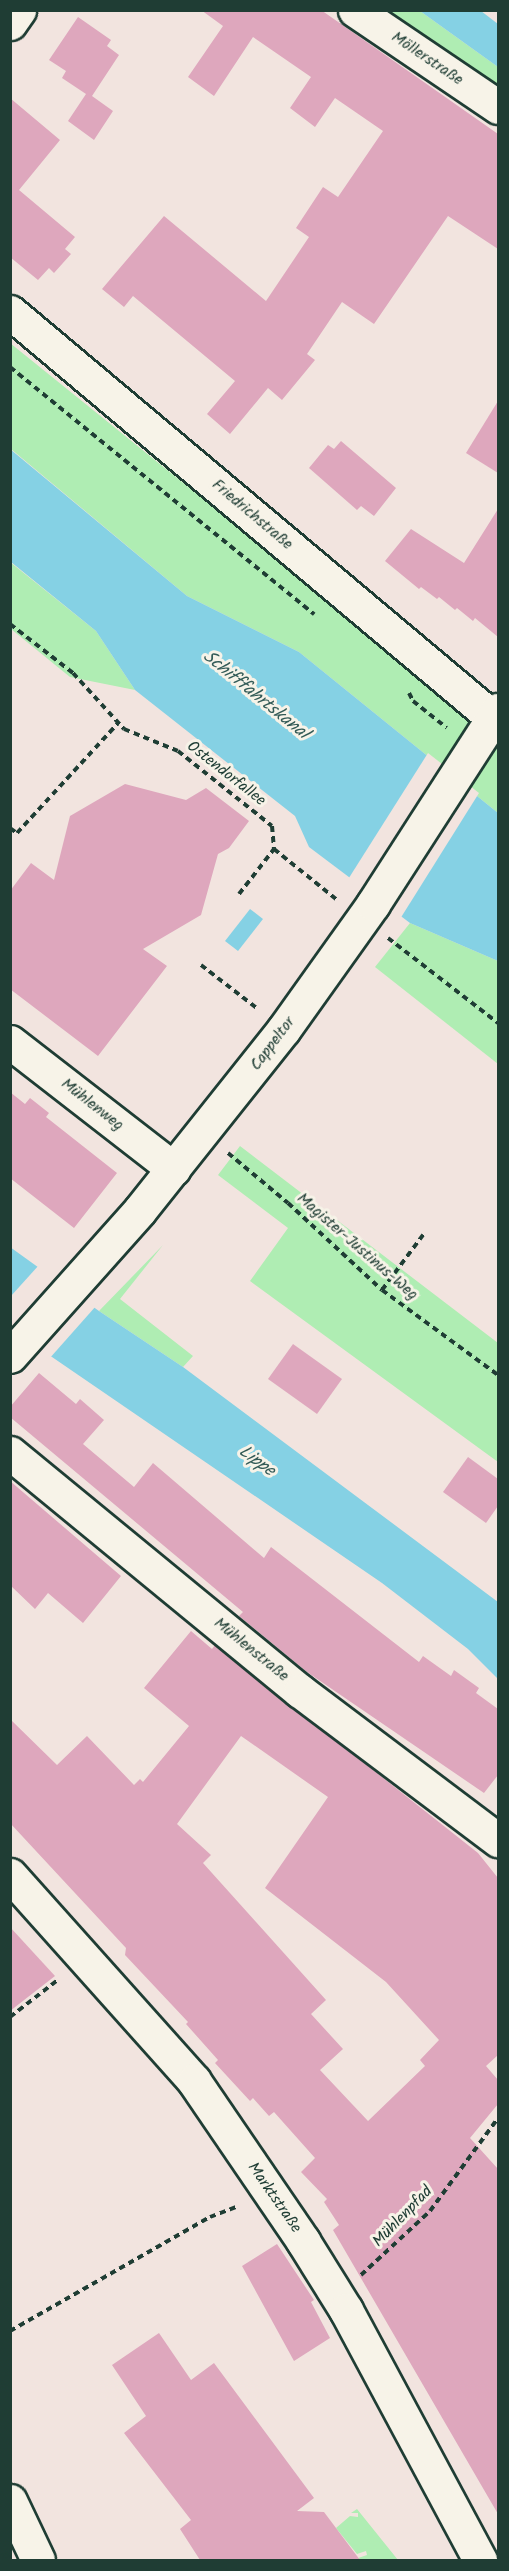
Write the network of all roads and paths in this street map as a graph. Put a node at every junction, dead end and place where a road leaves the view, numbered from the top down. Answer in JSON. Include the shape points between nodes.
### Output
{"nodes":[{"id":1,"x":19,"y":10,"type":"edge"},
{"id":2,"x":355,"y":10,"type":"edge"},
{"id":3,"x":10,"y":23,"type":"edge"},
{"id":4,"x":498,"y":107,"type":"edge"},
{"id":5,"x":10,"y":312,"type":"edge"},
{"id":6,"x":10,"y":367,"type":"edge"},
{"id":7,"x":322,"y":621,"type":"dead end"},
{"id":8,"x":10,"y":624,"type":"edge"},
{"id":9,"x":497,"y":717,"type":"edge"},
{"id":10,"x":118,"y":723,"type":"junction"},
{"id":11,"x":10,"y":828,"type":"edge"},
{"id":12,"x":274,"y":849,"type":"junction"},
{"id":13,"x":239,"y":894,"type":"dead end"},
{"id":14,"x":368,"y":911,"type":"junction"},
{"id":15,"x":201,"y":965,"type":"dead end"},
{"id":16,"x":498,"y":1023,"type":"edge"},
{"id":17,"x":284,"y":1029,"type":"junction"},
{"id":18,"x":10,"y":1042,"type":"edge"},
{"id":19,"x":204,"y":1133,"type":"junction"},
{"id":20,"x":174,"y":1169,"type":"junction"},
{"id":21,"x":423,"y":1235,"type":"dead end"},
{"id":22,"x":382,"y":1290,"type":"junction"},
{"id":23,"x":12,"y":1354,"type":"edge"},
{"id":24,"x":498,"y":1375,"type":"edge"},
{"id":25,"x":10,"y":1453,"type":"edge"},
{"id":26,"x":498,"y":1840,"type":"edge"},
{"id":27,"x":10,"y":1875,"type":"edge"},
{"id":28,"x":85,"y":1958,"type":"junction"},
{"id":29,"x":10,"y":2017,"type":"edge"},
{"id":30,"x":498,"y":2118,"type":"edge"},
{"id":31,"x":271,"y":2194,"type":"junction"},
{"id":32,"x":338,"y":2297,"type":"junction"},
{"id":33,"x":10,"y":2331,"type":"edge"},
{"id":34,"x":10,"y":2501,"type":"edge"},
{"id":35,"x":38,"y":2560,"type":"edge"},
{"id":36,"x":480,"y":2560,"type":"edge"}],
"edges":[{"from":1,"to":3,"type":"street"},
{"from":2,"to":4,"type":"street","name":"Möllerstraße"},
{"from":5,"to":9,"type":"street","name":"Friedrichstraße"},
{"from":6,"to":7,"type":"path"},
{"from":8,"to":10,"type":"path","name":"Ostendorfallee","via":[[73,673]]},
{"from":9,"to":14,"type":"street","name":"Cappeltor"},
{"from":10,"to":11,"type":"path","via":[[17,833]]},
{"from":10,"to":12,"type":"path","name":"Ostendorfallee","via":[[178,751],[272,825]]},
{"from":12,"to":13,"type":"path"},
{"from":12,"to":14,"type":"path"},
{"from":14,"to":16,"type":"path"},
{"from":14,"to":17,"type":"street","name":"Cappeltor"},
{"from":15,"to":17,"type":"path"},
{"from":17,"to":19,"type":"street","name":"Cappeltor"},
{"from":18,"to":20,"type":"street","name":"Mühlenweg"},
{"from":19,"to":20,"type":"street","name":"Cappeltor"},
{"from":19,"to":22,"type":"path","name":"Magister-Justinus-Weg","via":[[288,1203]]},
{"from":20,"to":23,"type":"street","name":"Cappeltor"},
{"from":21,"to":22,"type":"path"},
{"from":22,"to":24,"type":"path","name":"Magister-Justinus-Weg"},
{"from":25,"to":26,"type":"street","name":"Mühlenstraße","via":[[300,1691]]},
{"from":27,"to":28,"type":"street","name":"Marktstraße"},
{"from":28,"to":29,"type":"path"},
{"from":28,"to":31,"type":"street","name":"Marktstraße","via":[[194,2081]]},
{"from":30,"to":32,"type":"path","name":"Mühlenpfad","via":[[430,2211]]},
{"from":31,"to":32,"type":"street","name":"Marktstraße"},
{"from":31,"to":33,"type":"path","via":[[210,2217]]},
{"from":32,"to":36,"type":"street","name":"Marktstraße"},
{"from":34,"to":35,"type":"street"}]}
